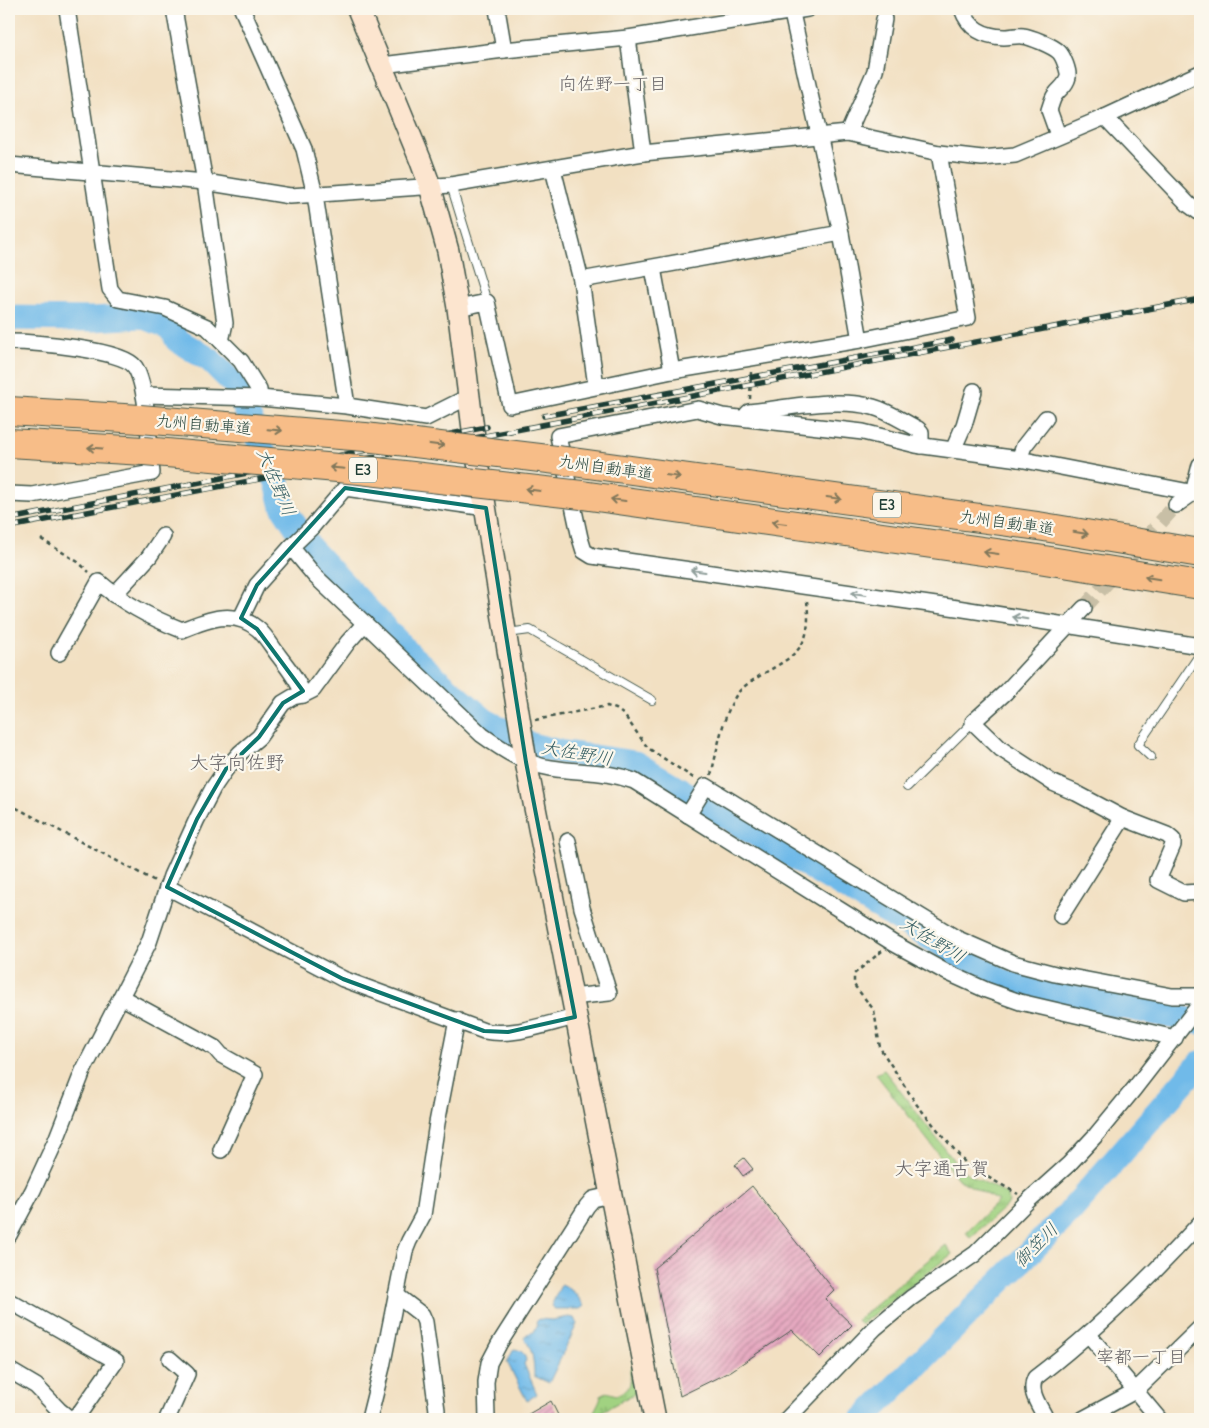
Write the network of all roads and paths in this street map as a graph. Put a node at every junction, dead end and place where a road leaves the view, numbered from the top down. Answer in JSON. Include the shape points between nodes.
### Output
{"nodes":[{"id":1,"x":67,"y":9,"type":"edge"},
{"id":2,"x":174,"y":9,"type":"edge"},
{"id":3,"x":242,"y":9,"type":"edge"},
{"id":4,"x":358,"y":9,"type":"edge"},
{"id":5,"x":497,"y":9,"type":"edge"},
{"id":6,"x":962,"y":9,"type":"edge"},
{"id":7,"x":797,"y":10,"type":"edge"},
{"id":8,"x":884,"y":19,"type":"dead end"},
{"id":9,"x":628,"y":38,"type":"junction"},
{"id":10,"x":504,"y":50,"type":"junction"},
{"id":11,"x":382,"y":65,"type":"junction"},
{"id":12,"x":1200,"y":73,"type":"edge"},
{"id":13,"x":1105,"y":117,"type":"junction"},
{"id":14,"x":848,"y":133,"type":"junction"},
{"id":15,"x":1058,"y":135,"type":"junction"},
{"id":16,"x":820,"y":136,"type":"junction"},
{"id":17,"x":644,"y":153,"type":"junction"},
{"id":18,"x":939,"y":153,"type":"junction"},
{"id":19,"x":9,"y":165,"type":"edge"},
{"id":20,"x":553,"y":169,"type":"junction"},
{"id":21,"x":93,"y":172,"type":"junction"},
{"id":22,"x":205,"y":182,"type":"junction"},
{"id":23,"x":451,"y":185,"type":"junction"},
{"id":24,"x":430,"y":186,"type":"junction"},
{"id":25,"x":314,"y":195,"type":"junction"},
{"id":26,"x":1200,"y":214,"type":"edge"},
{"id":27,"x":841,"y":233,"type":"junction"},
{"id":28,"x":653,"y":268,"type":"junction"},
{"id":29,"x":581,"y":280,"type":"junction"},
{"id":30,"x":488,"y":302,"type":"junction"},
{"id":31,"x":458,"y":308,"type":"junction"},
{"id":32,"x":860,"y":340,"type":"junction"},
{"id":33,"x":221,"y":341,"type":"junction"},
{"id":34,"x":9,"y":342,"type":"edge"},
{"id":35,"x":750,"y":358,"type":"junction"},
{"id":36,"x":672,"y":371,"type":"junction"},
{"id":37,"x":596,"y":386,"type":"junction"},
{"id":38,"x":974,"y":391,"type":"dead end"},
{"id":39,"x":468,"y":397,"type":"junction"},
{"id":40,"x":260,"y":398,"type":"junction"},
{"id":41,"x":347,"y":406,"type":"junction"},
{"id":42,"x":142,"y":407,"type":"junction"},
{"id":43,"x":9,"y":412,"type":"edge"},
{"id":44,"x":746,"y":415,"type":"junction"},
{"id":45,"x":1046,"y":418,"type":"dead end"},
{"id":46,"x":9,"y":443,"type":"edge"},
{"id":47,"x":920,"y":446,"type":"junction"},
{"id":48,"x":953,"y":450,"type":"junction"},
{"id":49,"x":1019,"y":459,"type":"junction"},
{"id":50,"x":1200,"y":465,"type":"edge"},
{"id":51,"x":9,"y":494,"type":"edge"},
{"id":52,"x":1197,"y":494,"type":"edge"},
{"id":53,"x":1176,"y":505,"type":"tunnel mouth"},
{"id":54,"x":579,"y":506,"type":"junction"},
{"id":55,"x":486,"y":508,"type":"junction"},
{"id":56,"x":163,"y":536,"type":"dead end"},
{"id":57,"x":41,"y":539,"type":"dead end"},
{"id":58,"x":291,"y":547,"type":"junction"},
{"id":59,"x":1200,"y":553,"type":"edge"},
{"id":60,"x":99,"y":582,"type":"junction"},
{"id":61,"x":1200,"y":585,"type":"edge"},
{"id":62,"x":802,"y":586,"type":"junction"},
{"id":63,"x":114,"y":595,"type":"junction"},
{"id":64,"x":1084,"y":608,"type":"tunnel mouth"},
{"id":65,"x":240,"y":618,"type":"junction"},
{"id":66,"x":365,"y":623,"type":"junction"},
{"id":67,"x":1068,"y":625,"type":"junction"},
{"id":68,"x":505,"y":634,"type":"junction"},
{"id":69,"x":1200,"y":646,"type":"edge"},
{"id":70,"x":59,"y":653,"type":"dead end"},
{"id":71,"x":1200,"y":654,"type":"edge"},
{"id":72,"x":304,"y":695,"type":"junction"},
{"id":73,"x":652,"y":700,"type":"dead end"},
{"id":74,"x":973,"y":722,"type":"junction"},
{"id":75,"x":520,"y":723,"type":"junction"},
{"id":76,"x":1151,"y":757,"type":"dead end"},
{"id":77,"x":526,"y":762,"type":"junction"},
{"id":78,"x":706,"y":786,"type":"junction"},
{"id":79,"x":906,"y":786,"type":"dead end"},
{"id":80,"x":9,"y":804,"type":"edge"},
{"id":81,"x":688,"y":815,"type":"junction"},
{"id":82,"x":1123,"y":818,"type":"junction"},
{"id":83,"x":568,"y":841,"type":"dead end"},
{"id":84,"x":167,"y":887,"type":"junction"},
{"id":85,"x":1200,"y":892,"type":"edge"},
{"id":86,"x":1061,"y":916,"type":"dead end"},
{"id":87,"x":893,"y":942,"type":"junction"},
{"id":88,"x":1200,"y":996,"type":"edge"},
{"id":89,"x":121,"y":997,"type":"junction"},
{"id":90,"x":1200,"y":1004,"type":"edge"},
{"id":91,"x":573,"y":1007,"type":"junction"},
{"id":92,"x":457,"y":1020,"type":"junction"},
{"id":93,"x":1176,"y":1036,"type":"junction"},
{"id":94,"x":221,"y":1150,"type":"dead end"},
{"id":95,"x":612,"y":1195,"type":"junction"},
{"id":96,"x":1030,"y":1200,"type":"junction"},
{"id":97,"x":1200,"y":1223,"type":"edge"},
{"id":98,"x":9,"y":1234,"type":"edge"},
{"id":99,"x":396,"y":1294,"type":"junction"},
{"id":100,"x":9,"y":1301,"type":"edge"},
{"id":101,"x":1200,"y":1328,"type":"edge"},
{"id":102,"x":1089,"y":1335,"type":"junction"},
{"id":103,"x":170,"y":1359,"type":"dead end"},
{"id":104,"x":9,"y":1370,"type":"edge"},
{"id":105,"x":1135,"y":1391,"type":"junction"},
{"id":106,"x":71,"y":1419,"type":"edge"},
{"id":107,"x":167,"y":1419,"type":"edge"},
{"id":108,"x":369,"y":1419,"type":"edge"},
{"id":109,"x":435,"y":1419,"type":"edge"},
{"id":110,"x":487,"y":1419,"type":"edge"},
{"id":111,"x":655,"y":1419,"type":"edge"},
{"id":112,"x":787,"y":1419,"type":"edge"},
{"id":113,"x":1046,"y":1419,"type":"edge"},
{"id":114,"x":1083,"y":1419,"type":"edge"},
{"id":115,"x":1159,"y":1419,"type":"edge"}],
"edges":[{"from":1,"to":21,"type":"street"},
{"from":2,"to":22,"type":"street"},
{"from":3,"to":25,"type":"street","via":[[304,149]]},
{"from":4,"to":11,"type":"street"},
{"from":5,"to":10,"type":"street"},
{"from":6,"to":15,"type":"street","via":[[972,27],[979,31],[1004,37],[1023,36],[1059,52],[1069,74],[1049,110]]},
{"from":7,"to":9,"type":"street"},
{"from":7,"to":16,"type":"street"},
{"from":8,"to":14,"type":"street","via":[[875,71]]},
{"from":9,"to":10,"type":"street"},
{"from":9,"to":17,"type":"street"},
{"from":10,"to":11,"type":"street"},
{"from":11,"to":24,"type":"street"},
{"from":12,"to":13,"type":"street"},
{"from":13,"to":15,"type":"street"},
{"from":13,"to":26,"type":"street"},
{"from":14,"to":16,"type":"street"},
{"from":14,"to":18,"type":"street"},
{"from":15,"to":18,"type":"street","via":[[1015,155],[982,158]]},
{"from":16,"to":17,"type":"street"},
{"from":16,"to":27,"type":"street"},
{"from":17,"to":20,"type":"street"},
{"from":18,"to":32,"type":"street","via":[[968,318]]},
{"from":19,"to":21,"type":"street"},
{"from":20,"to":23,"type":"street"},
{"from":20,"to":29,"type":"street"},
{"from":21,"to":22,"type":"street"},
{"from":21,"to":33,"type":"street","via":[[110,289],[118,299],[165,308],[186,316],[207,327]]},
{"from":22,"to":25,"type":"street","via":[[290,196]]},
{"from":22,"to":33,"type":"street","via":[[225,324]]},
{"from":23,"to":24,"type":"street"},
{"from":23,"to":30,"type":"lane"},
{"from":24,"to":25,"type":"street"},
{"from":24,"to":31,"type":"street","via":[[448,251]]},
{"from":25,"to":41,"type":"street"},
{"from":27,"to":28,"type":"street"},
{"from":27,"to":32,"type":"street"},
{"from":28,"to":29,"type":"street"},
{"from":28,"to":36,"type":"street"},
{"from":29,"to":37,"type":"street"},
{"from":30,"to":31,"type":"street"},
{"from":30,"to":37,"type":"street","via":[[510,405]]},
{"from":31,"to":39,"type":"street"},
{"from":32,"to":35,"type":"street"},
{"from":33,"to":40,"type":"street","via":[[241,361],[259,390]]},
{"from":34,"to":42,"type":"street","via":[[33,342],[111,354],[134,365],[139,376]]},
{"from":35,"to":36,"type":"street"},
{"from":35,"to":44,"type":"path","via":[[752,377]]},
{"from":36,"to":37,"type":"street"},
{"from":38,"to":48,"type":"street"},
{"from":39,"to":41,"type":"street","via":[[426,418]]},
{"from":39,"to":55,"type":"street"},
{"from":40,"to":41,"type":"street"},
{"from":40,"to":42,"type":"street"},
{"from":42,"to":43,"type":"highway","name":"九州自動車道","number":"E3"},
{"from":42,"to":51,"type":"street","via":[[152,473],[32,496]]},
{"from":42,"to":59,"type":"highway","name":"九州自動車道","number":"E3","one_way":true,"bridge":true,"via":[[1038,526]]},
{"from":44,"to":47,"type":"street","via":[[863,432]]},
{"from":44,"to":47,"type":"street","via":[[844,402],[860,404],[918,429],[921,432]]},
{"from":44,"to":54,"type":"street","via":[[722,416],[698,409],[558,436]]},
{"from":45,"to":49,"type":"street","via":[[1024,446]]},
{"from":54,"to":46,"type":"highway","name":"九州自動車道","number":"E3","one_way":true,"bridge":true,"via":[[360,470]]},
{"from":47,"to":48,"type":"street"},
{"from":48,"to":49,"type":"street"},
{"from":49,"to":52,"type":"street"},
{"from":50,"to":52,"type":"street"},
{"from":52,"to":53,"type":"street"},
{"from":61,"to":54,"type":"highway","name":"九州自動車道","number":"E3","one_way":true,"via":[[1032,558]]},
{"from":62,"to":54,"type":"street","one_way":true,"via":[[592,556],[584,551],[580,538]]},
{"from":55,"to":58,"type":"street","via":[[345,488]]},
{"from":55,"to":68,"type":"street"},
{"from":56,"to":63,"type":"street","via":[[149,558]]},
{"from":57,"to":60,"type":"path","via":[[78,562]]},
{"from":58,"to":65,"type":"street","via":[[257,585]]},
{"from":58,"to":66,"type":"street","via":[[315,576]]},
{"from":60,"to":63,"type":"street"},
{"from":60,"to":70,"type":"street"},
{"from":67,"to":62,"type":"street","one_way":true},
{"from":62,"to":78,"type":"path","via":[[809,620],[800,648],[737,694],[725,720]]},
{"from":63,"to":65,"type":"street","via":[[150,618],[182,630],[205,620]]},
{"from":64,"to":67,"type":"street"},
{"from":65,"to":72,"type":"street","via":[[257,629],[288,668]]},
{"from":66,"to":72,"type":"street","via":[[313,690]]},
{"from":66,"to":77,"type":"street","via":[[482,735]]},
{"from":67,"to":69,"type":"street"},
{"from":67,"to":74,"type":"street","via":[[1006,692]]},
{"from":68,"to":73,"type":"lane","via":[[530,630]]},
{"from":68,"to":75,"type":"street"},
{"from":71,"to":76,"type":"lane","via":[[1138,745]]},
{"from":72,"to":84,"type":"street","via":[[283,703],[259,737],[226,769],[197,819]]},
{"from":74,"to":79,"type":"lane"},
{"from":74,"to":82,"type":"street","via":[[1001,749],[1053,783]]},
{"from":75,"to":77,"type":"street"},
{"from":75,"to":78,"type":"path","via":[[607,706],[616,709],[648,748]]},
{"from":77,"to":81,"type":"street","via":[[549,768],[621,776]]},
{"from":77,"to":91,"type":"street"},
{"from":78,"to":81,"type":"street"},
{"from":78,"to":88,"type":"street","via":[[956,938],[1014,963],[1172,996]]},
{"from":80,"to":84,"type":"path"},
{"from":81,"to":87,"type":"street"},
{"from":82,"to":85,"type":"street","via":[[1173,840],[1158,880],[1184,892]]},
{"from":82,"to":86,"type":"street"},
{"from":83,"to":91,"type":"street","via":[[582,908],[609,993]]},
{"from":84,"to":89,"type":"street","via":[[149,942]]},
{"from":84,"to":92,"type":"street","via":[[344,979]]},
{"from":87,"to":93,"type":"street","via":[[944,971],[1020,1002]]},
{"from":87,"to":96,"type":"path","via":[[854,974],[854,985],[874,1010],[880,1048],[917,1105],[968,1166]]},
{"from":89,"to":94,"type":"street","via":[[215,1048],[221,1055],[255,1074]]},
{"from":89,"to":98,"type":"street","via":[[83,1071],[33,1190]]},
{"from":90,"to":93,"type":"street"},
{"from":91,"to":92,"type":"street","via":[[508,1032],[484,1031]]},
{"from":91,"to":95,"type":"street"},
{"from":92,"to":99,"type":"street","via":[[423,1215],[406,1251]]},
{"from":93,"to":96,"type":"street","via":[[1096,1135]]},
{"from":95,"to":110,"type":"street","via":[[593,1199],[587,1206],[498,1344],[489,1363],[486,1382]]},
{"from":95,"to":111,"type":"street"},
{"from":96,"to":112,"type":"street","via":[[976,1254],[911,1298],[875,1328]]},
{"from":97,"to":102,"type":"street","via":[[1161,1266]]},
{"from":99,"to":108,"type":"street"},
{"from":99,"to":109,"type":"street","via":[[422,1315],[425,1322],[437,1410]]},
{"from":100,"to":106,"type":"street","via":[[116,1361],[81,1411]]},
{"from":101,"to":105,"type":"street"},
{"from":102,"to":105,"type":"street"},
{"from":102,"to":113,"type":"street","via":[[1035,1378],[1032,1390]]},
{"from":103,"to":107,"type":"street","via":[[187,1374]]},
{"from":104,"to":106,"type":"street","via":[[36,1386]]},
{"from":105,"to":114,"type":"street"},
{"from":105,"to":115,"type":"street"}]}
